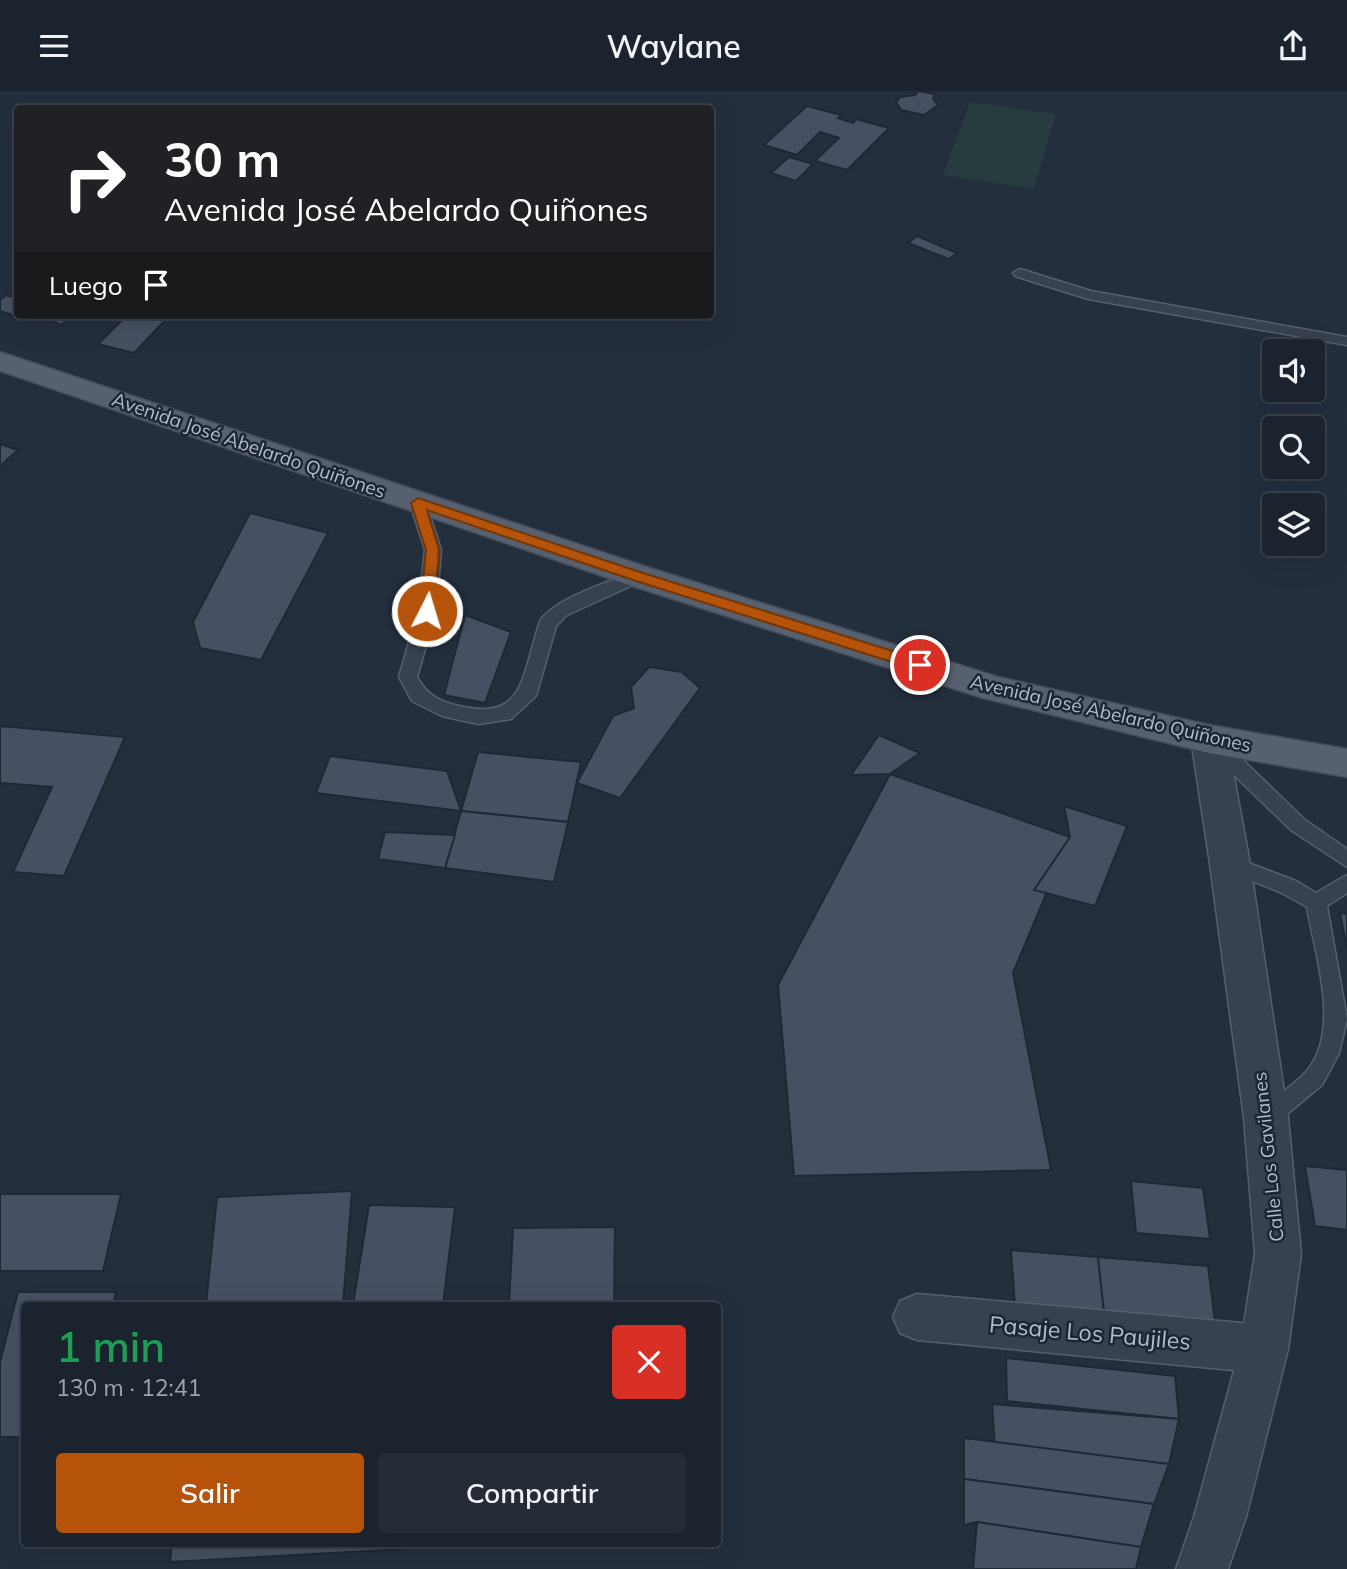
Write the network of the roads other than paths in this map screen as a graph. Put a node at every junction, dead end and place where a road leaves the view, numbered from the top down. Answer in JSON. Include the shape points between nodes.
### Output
{"nodes":[{"id":1,"x":1020,"y":273,"type":"dead end"},
{"id":2,"x":1347,"y":341,"type":"edge"},
{"id":3,"x":0,"y":361,"type":"edge"},
{"id":4,"x":418,"y":503,"type":"junction"},
{"id":5,"x":638,"y":576,"type":"junction"},
{"id":6,"x":1209,"y":739,"type":"junction"},
{"id":7,"x":1347,"y":763,"type":"edge"},
{"id":8,"x":1347,"y":859,"type":"edge"},
{"id":9,"x":1230,"y":864,"type":"junction"},
{"id":10,"x":1347,"y":883,"type":"edge"},
{"id":11,"x":1316,"y":903,"type":"junction"},
{"id":12,"x":1266,"y":1118,"type":"junction"},
{"id":13,"x":917,"y":1317,"type":"dead end"},
{"id":14,"x":1264,"y":1349,"type":"junction"},
{"id":15,"x":1220,"y":1517,"type":"junction"},
{"id":16,"x":1202,"y":1569,"type":"edge"},
{"id":17,"x":1231,"y":1569,"type":"edge"}],
"edges":[{"from":1,"to":2,"type":"lane","via":[[1088,295]]},
{"from":3,"to":4,"type":"main road","name":"Avenida José Abelardo Quiñones"},
{"from":4,"to":5,"type":"main road","name":"Avenida José Abelardo Quiñones"},
{"from":4,"to":5,"type":"lane","via":[[433,550],[427,611],[408,677],[418,696],[448,711],[478,717],[505,714],[527,696],[548,623],[561,611]]},
{"from":5,"to":6,"type":"main road","name":"Avenida José Abelardo Quiñones","via":[[996,689]]},
{"from":6,"to":7,"type":"main road","name":"Avenida José Abelardo Quiñones"},
{"from":6,"to":8,"type":"lane","via":[[1298,825]]},
{"from":6,"to":9,"type":"street","name":"Calle Los Gavilanes"},
{"from":9,"to":11,"type":"lane","via":[[1270,878]]},
{"from":9,"to":12,"type":"street","name":"Calle Los Gavilanes"},
{"from":10,"to":11,"type":"lane"},
{"from":11,"to":12,"type":"lane","via":[[1336,1017],[1328,1053],[1314,1078]]},
{"from":12,"to":14,"type":"street","name":"Calle Los Gavilanes","via":[[1278,1254]]},
{"from":13,"to":14,"type":"street","name":"Pasaje Los Paujiles"},
{"from":14,"to":15,"type":"street","name":"Calle Los Gavilanes"},
{"from":15,"to":16,"type":"street","name":"Calle Los Gavilanes"},
{"from":15,"to":17,"type":"street"}]}
